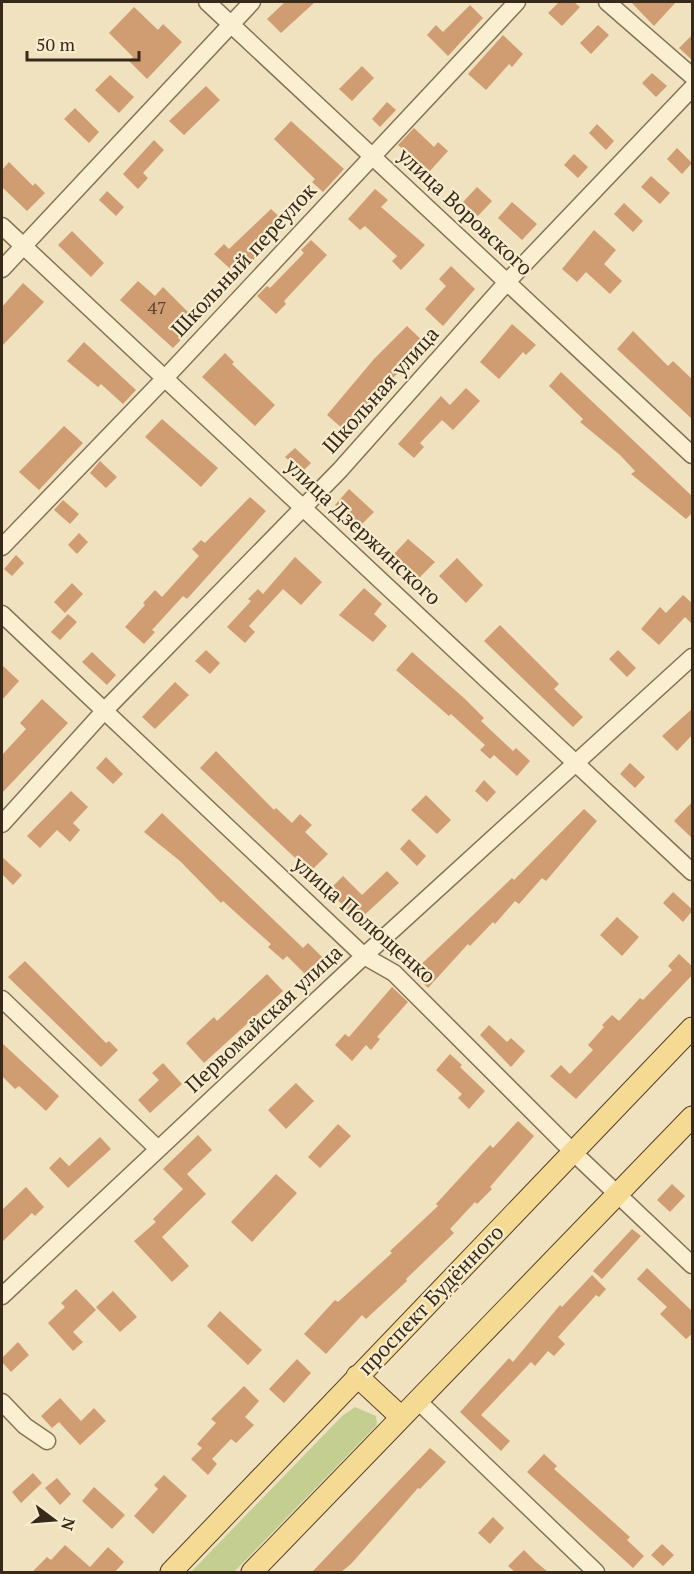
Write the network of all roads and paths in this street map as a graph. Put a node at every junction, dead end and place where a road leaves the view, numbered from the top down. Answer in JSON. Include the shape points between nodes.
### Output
{"nodes":[{"id":1,"x":207,"y":2,"type":"edge"},
{"id":2,"x":252,"y":2,"type":"edge"},
{"id":3,"x":517,"y":2,"type":"edge"},
{"id":4,"x":607,"y":2,"type":"edge"},
{"id":5,"x":230,"y":25,"type":"junction"},
{"id":6,"x":693,"y":76,"type":"edge"},
{"id":7,"x":693,"y":88,"type":"edge"},
{"id":8,"x":372,"y":156,"type":"junction"},
{"id":9,"x":2,"y":226,"type":"edge"},
{"id":10,"x":22,"y":247,"type":"junction"},
{"id":11,"x":2,"y":269,"type":"edge"},
{"id":12,"x":507,"y":282,"type":"junction"},
{"id":13,"x":165,"y":378,"type":"junction"},
{"id":14,"x":693,"y":455,"type":"edge"},
{"id":15,"x":305,"y":507,"type":"junction"},
{"id":16,"x":2,"y":547,"type":"edge"},
{"id":17,"x":2,"y":614,"type":"edge"},
{"id":18,"x":693,"y":657,"type":"edge"},
{"id":19,"x":105,"y":710,"type":"junction"},
{"id":20,"x":577,"y":763,"type":"junction"},
{"id":21,"x":2,"y":824,"type":"edge"},
{"id":22,"x":693,"y":872,"type":"edge"},
{"id":23,"x":364,"y":956,"type":"junction"},
{"id":24,"x":2,"y":999,"type":"edge"},
{"id":25,"x":693,"y":1028,"type":"edge"},
{"id":26,"x":693,"y":1117,"type":"edge"},
{"id":27,"x":158,"y":1149,"type":"junction"},
{"id":28,"x":574,"y":1153,"type":"junction"},
{"id":29,"x":618,"y":1194,"type":"junction"},
{"id":30,"x":693,"y":1264,"type":"edge"},
{"id":31,"x":2,"y":1296,"type":"edge"},
{"id":32,"x":357,"y":1376,"type":"junction"},
{"id":33,"x":417,"y":1400,"type":"junction"},
{"id":34,"x":2,"y":1402,"type":"edge"},
{"id":35,"x":401,"y":1417,"type":"junction"},
{"id":36,"x":46,"y":1441,"type":"dead end"},
{"id":37,"x":171,"y":1572,"type":"edge"},
{"id":38,"x":252,"y":1572,"type":"edge"},
{"id":39,"x":596,"y":1572,"type":"edge"}],
"edges":[{"from":1,"to":5,"type":"street","name":"улица Воровского"},
{"from":2,"to":5,"type":"street"},
{"from":3,"to":8,"type":"street","name":"Школьный переулок"},
{"from":4,"to":6,"type":"street"},
{"from":5,"to":8,"type":"street","name":"улица Воровского"},
{"from":5,"to":10,"type":"street"},
{"from":7,"to":12,"type":"street","name":"Школьная улица"},
{"from":8,"to":12,"type":"street","name":"улица Воровского"},
{"from":8,"to":13,"type":"street","name":"Школьный переулок"},
{"from":9,"to":10,"type":"street","name":"улица Дзержинского"},
{"from":10,"to":11,"type":"street"},
{"from":10,"to":13,"type":"street","name":"улица Дзержинского"},
{"from":12,"to":14,"type":"street","name":"улица Воровского"},
{"from":12,"to":15,"type":"street","name":"Школьная улица"},
{"from":13,"to":15,"type":"street","name":"улица Дзержинского"},
{"from":13,"to":16,"type":"street","name":"Школьный переулок"},
{"from":15,"to":19,"type":"street","name":"Школьная улица"},
{"from":15,"to":20,"type":"street","name":"улица Дзержинского"},
{"from":17,"to":19,"type":"street","name":"улица Полющенко"},
{"from":18,"to":20,"type":"street","name":"Первомайская улица"},
{"from":19,"to":21,"type":"street","name":"Школьная улица"},
{"from":19,"to":23,"type":"street","name":"улица Полющенко"},
{"from":20,"to":22,"type":"street","name":"улица Дзержинского"},
{"from":20,"to":23,"type":"street","name":"Первомайская улица"},
{"from":23,"to":27,"type":"street","name":"Первомайская улица"},
{"from":23,"to":28,"type":"street","name":"улица Полющенко","via":[[394,974]]},
{"from":24,"to":27,"type":"street"},
{"from":25,"to":28,"type":"main road","name":"проспект Будённого"},
{"from":26,"to":29,"type":"main road"},
{"from":27,"to":31,"type":"street","name":"Первомайская улица"},
{"from":28,"to":29,"type":"street","name":"улица Полющенко"},
{"from":28,"to":32,"type":"main road","name":"проспект Будённого"},
{"from":29,"to":30,"type":"street","name":"улица Полющенко"},
{"from":29,"to":33,"type":"main road"},
{"from":32,"to":35,"type":"main road"},
{"from":32,"to":37,"type":"main road","name":"проспект Будённого"},
{"from":33,"to":35,"type":"main road"},
{"from":33,"to":39,"type":"street"},
{"from":34,"to":36,"type":"street"},
{"from":35,"to":38,"type":"main road"}]}
